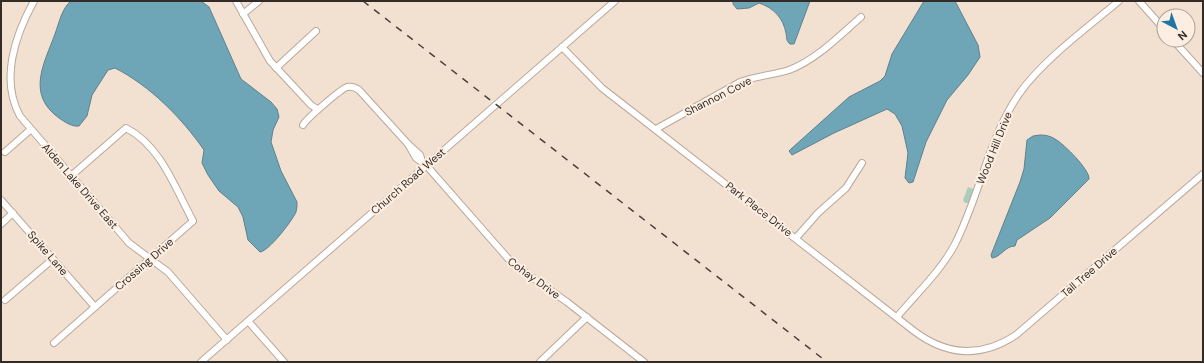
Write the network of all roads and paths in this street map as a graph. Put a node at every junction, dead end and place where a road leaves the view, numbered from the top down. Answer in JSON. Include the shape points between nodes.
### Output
{"nodes":[{"id":1,"x":34,"y":1,"type":"edge"},
{"id":2,"x":236,"y":1,"type":"edge"},
{"id":3,"x":259,"y":1,"type":"edge"},
{"id":4,"x":615,"y":1,"type":"edge"},
{"id":5,"x":1119,"y":1,"type":"edge"},
{"id":6,"x":1139,"y":1,"type":"edge"},
{"id":7,"x":243,"y":14,"type":"junction"},
{"id":8,"x":861,"y":17,"type":"dead end"},
{"id":9,"x":1156,"y":21,"type":"edge"},
{"id":10,"x":316,"y":31,"type":"dead end"},
{"id":11,"x":562,"y":47,"type":"junction"},
{"id":12,"x":1180,"y":48,"type":"edge"},
{"id":13,"x":276,"y":68,"type":"junction"},
{"id":14,"x":1203,"y":74,"type":"edge"},
{"id":15,"x":317,"y":109,"type":"junction"},
{"id":16,"x":303,"y":125,"type":"dead end"},
{"id":17,"x":656,"y":129,"type":"junction"},
{"id":18,"x":30,"y":130,"type":"junction"},
{"id":19,"x":5,"y":152,"type":"dead end"},
{"id":20,"x":424,"y":163,"type":"junction"},
{"id":21,"x":862,"y":164,"type":"dead end"},
{"id":22,"x":1203,"y":174,"type":"edge"},
{"id":23,"x":71,"y":176,"type":"junction"},
{"id":24,"x":1,"y":200,"type":"edge"},
{"id":25,"x":13,"y":213,"type":"junction"},
{"id":26,"x":1,"y":224,"type":"edge"},
{"id":27,"x":796,"y":238,"type":"junction"},
{"id":28,"x":53,"y":259,"type":"junction"},
{"id":29,"x":150,"y":259,"type":"junction"},
{"id":30,"x":5,"y":300,"type":"dead end"},
{"id":31,"x":95,"y":307,"type":"junction"},
{"id":32,"x":587,"y":317,"type":"junction"},
{"id":33,"x":896,"y":317,"type":"junction"},
{"id":34,"x":248,"y":321,"type":"junction"},
{"id":35,"x":227,"y":340,"type":"junction"},
{"id":36,"x":54,"y":342,"type":"dead end"},
{"id":37,"x":967,"y":352,"type":"joint"},
{"id":38,"x":201,"y":362,"type":"edge"},
{"id":39,"x":284,"y":362,"type":"edge"},
{"id":40,"x":540,"y":362,"type":"edge"},
{"id":41,"x":644,"y":362,"type":"edge"}],
"edges":[{"from":1,"to":18,"type":"street","name":"Alden Lake Drive East","via":[[20,33],[11,64],[10,79],[14,104]]},
{"from":2,"to":7,"type":"street"},
{"from":3,"to":7,"type":"street"},
{"from":4,"to":11,"type":"street","name":"Church Road West"},
{"from":5,"to":33,"type":"street","name":"Wood Hill Drive","via":[[1032,76],[1019,94],[997,136],[955,243],[942,264]]},
{"from":6,"to":9,"type":"street"},
{"from":7,"to":13,"type":"street","via":[[265,54]]},
{"from":8,"to":17,"type":"street","name":"Shannon Cove","via":[[822,50],[800,64],[787,70],[740,82]]},
{"from":10,"to":13,"type":"street"},
{"from":11,"to":17,"type":"street","name":"Park Place Drive","via":[[602,88]]},
{"from":11,"to":20,"type":"street","name":"Church Road West"},
{"from":12,"to":14,"type":"street"},
{"from":13,"to":15,"type":"street","via":[[311,106]]},
{"from":15,"to":16,"type":"street"},
{"from":15,"to":20,"type":"street","name":"Cohay Drive","via":[[345,88],[355,87],[408,144],[416,158]]},
{"from":17,"to":27,"type":"street","name":"Park Place Drive"},
{"from":18,"to":19,"type":"street"},
{"from":18,"to":23,"type":"street","name":"Alden Lake Drive East"},
{"from":20,"to":32,"type":"street","name":"Cohay Drive","via":[[512,263]]},
{"from":20,"to":34,"type":"street","name":"Church Road West"},
{"from":21,"to":27,"type":"street","via":[[846,188],[818,213]]},
{"from":22,"to":37,"type":"street","name":"Tall Tree Drive","via":[[1016,335],[1000,345]]},
{"from":23,"to":29,"type":"street","name":"Alden Lake Drive East","via":[[129,242]]},
{"from":23,"to":29,"type":"street","name":"Crossing Drive","via":[[126,128],[138,134],[159,158],[192,221]]},
{"from":24,"to":25,"type":"street","name":"Spike Lane"},
{"from":25,"to":26,"type":"street"},
{"from":25,"to":28,"type":"street","name":"Spike Lane"},
{"from":27,"to":33,"type":"street","name":"Park Place Drive"},
{"from":28,"to":30,"type":"street"},
{"from":28,"to":31,"type":"street","name":"Spike Lane"},
{"from":29,"to":31,"type":"street","name":"Crossing Drive"},
{"from":29,"to":35,"type":"street","name":"Alden Lake Drive East","via":[[168,272]]},
{"from":31,"to":36,"type":"street","name":"Crossing Drive"},
{"from":32,"to":40,"type":"street"},
{"from":32,"to":41,"type":"street","name":"Cohay Drive"},
{"from":33,"to":37,"type":"street","name":"Park Place Drive","via":[[929,342]]},
{"from":34,"to":35,"type":"street","name":"Church Road West"},
{"from":34,"to":39,"type":"street"},
{"from":35,"to":38,"type":"street","name":"Church Road West"}]}
